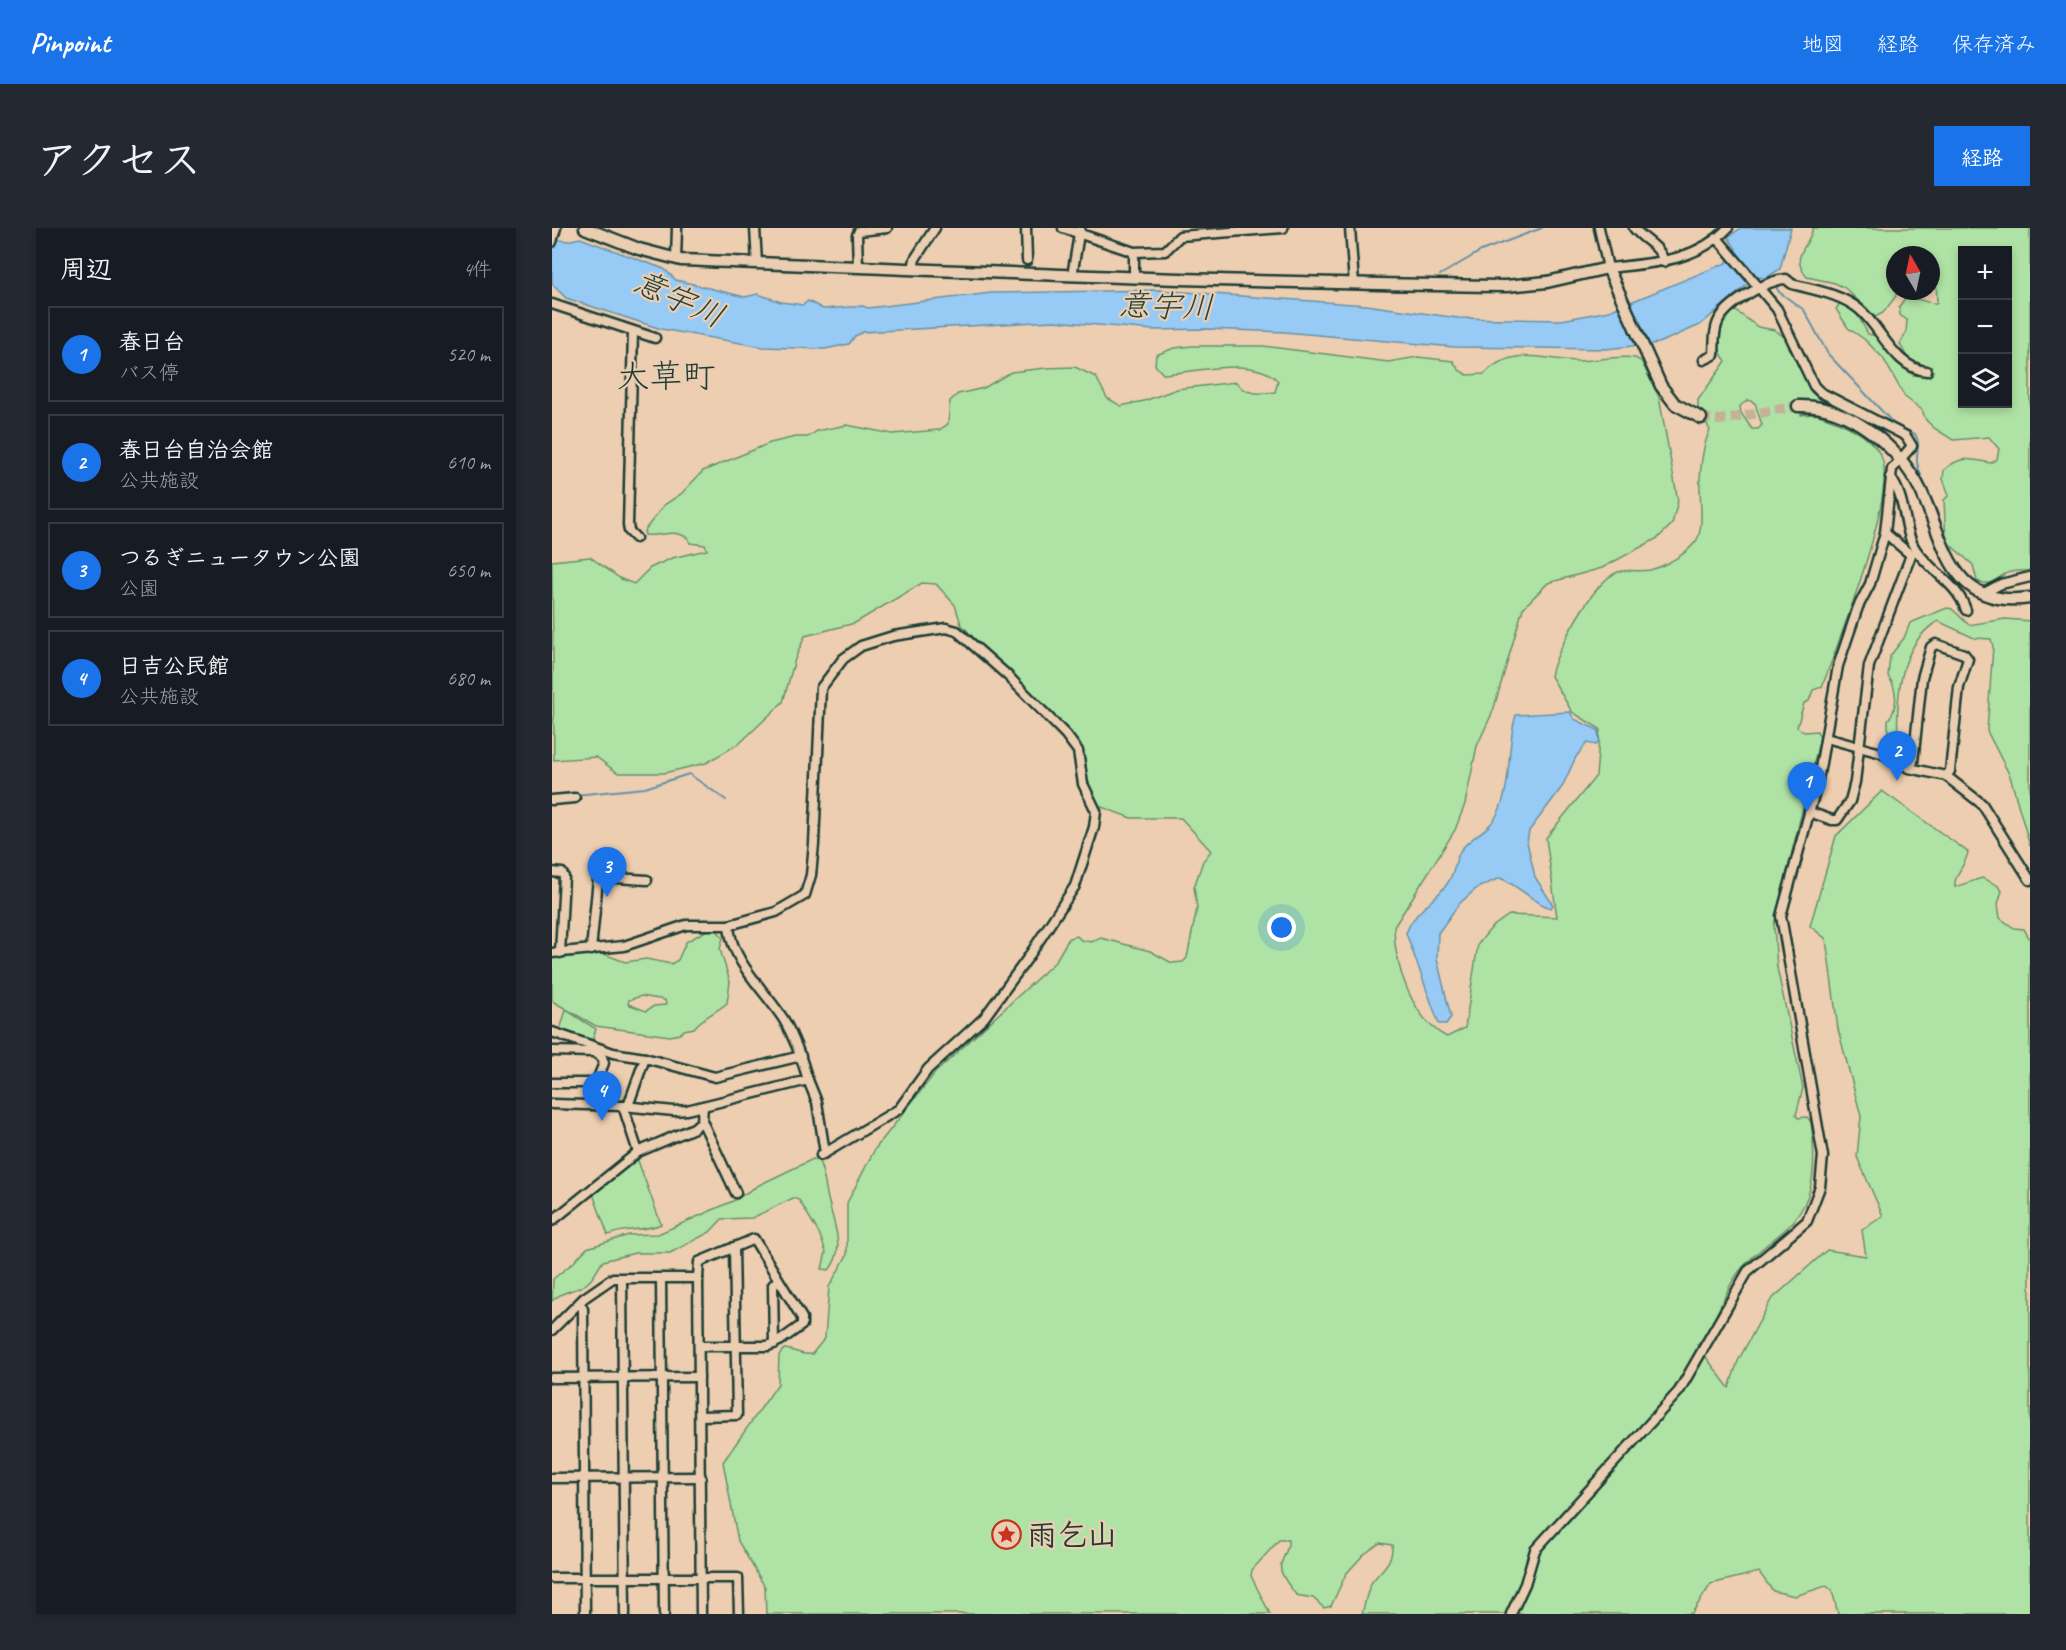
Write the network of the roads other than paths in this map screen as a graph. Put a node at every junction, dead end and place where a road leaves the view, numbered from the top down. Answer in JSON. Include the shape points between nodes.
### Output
{"nodes":[{"id":1,"x":556,"y":228,"type":"edge"},
{"id":2,"x":585,"y":228,"type":"edge"},
{"id":3,"x":677,"y":228,"type":"edge"},
{"id":4,"x":755,"y":228,"type":"edge"},
{"id":5,"x":887,"y":228,"type":"edge"},
{"id":6,"x":935,"y":228,"type":"edge"},
{"id":7,"x":1026,"y":228,"type":"edge"},
{"id":8,"x":1063,"y":228,"type":"edge"},
{"id":9,"x":1283,"y":228,"type":"edge"},
{"id":10,"x":1350,"y":228,"type":"edge"},
{"id":11,"x":1599,"y":228,"type":"edge"},
{"id":12,"x":1634,"y":228,"type":"edge"},
{"id":13,"x":1728,"y":228,"type":"edge"},
{"id":14,"x":1080,"y":231,"type":"edge"},
{"id":15,"x":1719,"y":241,"type":"junction"},
{"id":16,"x":552,"y":242,"type":"edge"},
{"id":17,"x":1134,"y":252,"type":"junction"},
{"id":18,"x":676,"y":259,"type":"junction"},
{"id":19,"x":1027,"y":260,"type":"dead end"},
{"id":20,"x":1664,"y":262,"type":"junction"},
{"id":21,"x":757,"y":263,"type":"junction"},
{"id":22,"x":858,"y":267,"type":"junction"},
{"id":23,"x":913,"y":269,"type":"junction"},
{"id":24,"x":1609,"y":271,"type":"junction"},
{"id":25,"x":1072,"y":276,"type":"junction"},
{"id":26,"x":1134,"y":278,"type":"junction"},
{"id":27,"x":1354,"y":284,"type":"junction"},
{"id":28,"x":1757,"y":287,"type":"junction"},
{"id":29,"x":552,"y":304,"type":"edge"},
{"id":30,"x":633,"y":332,"type":"junction"},
{"id":31,"x":656,"y":338,"type":"dead end"},
{"id":32,"x":1704,"y":360,"type":"dead end"},
{"id":33,"x":1927,"y":371,"type":"dead end"},
{"id":34,"x":1798,"y":406,"type":"tunnel mouth"},
{"id":35,"x":1701,"y":418,"type":"tunnel mouth"},
{"id":36,"x":1900,"y":461,"type":"junction"},
{"id":37,"x":1890,"y":477,"type":"junction"},
{"id":38,"x":1885,"y":533,"type":"junction"},
{"id":39,"x":636,"y":538,"type":"dead end"},
{"id":40,"x":1912,"y":551,"type":"junction"},
{"id":41,"x":2030,"y":578,"type":"edge"},
{"id":42,"x":1984,"y":593,"type":"junction"},
{"id":43,"x":2030,"y":598,"type":"edge"},
{"id":44,"x":1966,"y":610,"type":"dead end"},
{"id":45,"x":1826,"y":738,"type":"junction"},
{"id":46,"x":1861,"y":747,"type":"junction"},
{"id":47,"x":1909,"y":768,"type":"junction"},
{"id":48,"x":1946,"y":776,"type":"junction"},
{"id":49,"x":575,"y":798,"type":"dead end"},
{"id":50,"x":552,"y":800,"type":"edge"},
{"id":51,"x":1809,"y":812,"type":"junction"},
{"id":52,"x":552,"y":872,"type":"edge"},
{"id":53,"x":647,"y":880,"type":"dead end"},
{"id":54,"x":2030,"y":880,"type":"edge"},
{"id":55,"x":729,"y":925,"type":"junction"},
{"id":56,"x":591,"y":950,"type":"junction"},
{"id":57,"x":556,"y":953,"type":"edge"},
{"id":58,"x":552,"y":1032,"type":"edge"},
{"id":59,"x":552,"y":1051,"type":"edge"},
{"id":60,"x":801,"y":1056,"type":"junction"},
{"id":61,"x":645,"y":1058,"type":"junction"},
{"id":62,"x":808,"y":1080,"type":"junction"},
{"id":63,"x":552,"y":1083,"type":"edge"},
{"id":64,"x":552,"y":1104,"type":"edge"},
{"id":65,"x":626,"y":1106,"type":"junction"},
{"id":66,"x":703,"y":1106,"type":"junction"},
{"id":67,"x":702,"y":1121,"type":"junction"},
{"id":68,"x":638,"y":1152,"type":"junction"},
{"id":69,"x":736,"y":1193,"type":"dead end"},
{"id":70,"x":552,"y":1221,"type":"edge"},
{"id":71,"x":734,"y":1247,"type":"junction"},
{"id":72,"x":698,"y":1278,"type":"junction"},
{"id":73,"x":661,"y":1279,"type":"junction"},
{"id":74,"x":622,"y":1280,"type":"junction"},
{"id":75,"x":778,"y":1280,"type":"junction"},
{"id":76,"x":580,"y":1304,"type":"junction"},
{"id":77,"x":552,"y":1330,"type":"edge"},
{"id":78,"x":774,"y":1344,"type":"junction"},
{"id":79,"x":699,"y":1346,"type":"junction"},
{"id":80,"x":736,"y":1347,"type":"junction"},
{"id":81,"x":623,"y":1377,"type":"junction"},
{"id":82,"x":662,"y":1377,"type":"junction"},
{"id":83,"x":699,"y":1377,"type":"junction"},
{"id":84,"x":552,"y":1378,"type":"edge"},
{"id":85,"x":584,"y":1378,"type":"junction"},
{"id":86,"x":701,"y":1416,"type":"junction"},
{"id":87,"x":623,"y":1477,"type":"junction"},
{"id":88,"x":663,"y":1477,"type":"junction"},
{"id":89,"x":701,"y":1477,"type":"junction"},
{"id":90,"x":552,"y":1478,"type":"edge"},
{"id":91,"x":585,"y":1478,"type":"junction"},
{"id":92,"x":663,"y":1577,"type":"junction"},
{"id":93,"x":701,"y":1577,"type":"junction"},
{"id":94,"x":552,"y":1578,"type":"edge"},
{"id":95,"x":584,"y":1578,"type":"junction"},
{"id":96,"x":625,"y":1578,"type":"junction"},
{"id":97,"x":585,"y":1614,"type":"edge"},
{"id":98,"x":625,"y":1614,"type":"edge"},
{"id":99,"x":663,"y":1614,"type":"edge"},
{"id":100,"x":701,"y":1614,"type":"edge"},
{"id":101,"x":739,"y":1614,"type":"edge"},
{"id":102,"x":1511,"y":1614,"type":"edge"}],
"edges":[{"from":1,"to":16,"type":"street"},
{"from":2,"to":18,"type":"street"},
{"from":3,"to":18,"type":"street"},
{"from":4,"to":21,"type":"street"},
{"from":5,"to":22,"type":"street","via":[[859,231]]},
{"from":6,"to":23,"type":"street"},
{"from":7,"to":19,"type":"street"},
{"from":8,"to":14,"type":"street"},
{"from":9,"to":17,"type":"street","via":[[1180,236],[1165,251]]},
{"from":10,"to":27,"type":"street"},
{"from":11,"to":24,"type":"street"},
{"from":12,"to":20,"type":"street","via":[[1659,249]]},
{"from":13,"to":15,"type":"street"},
{"from":14,"to":17,"type":"street"},
{"from":14,"to":25,"type":"street"},
{"from":15,"to":20,"type":"street"},
{"from":15,"to":28,"type":"street"},
{"from":17,"to":26,"type":"street"},
{"from":18,"to":21,"type":"street"},
{"from":20,"to":24,"type":"street"},
{"from":21,"to":22,"type":"street"},
{"from":22,"to":23,"type":"street"},
{"from":23,"to":25,"type":"street"},
{"from":24,"to":27,"type":"street","via":[[1519,285]]},
{"from":24,"to":35,"type":"street","via":[[1671,400],[1686,413]]},
{"from":25,"to":26,"type":"street"},
{"from":26,"to":27,"type":"street"},
{"from":28,"to":32,"type":"street","via":[[1723,314],[1715,330],[1714,355]]},
{"from":28,"to":33,"type":"street","via":[[1786,279],[1846,300],[1860,310],[1897,355],[1915,369]]},
{"from":28,"to":36,"type":"street","via":[[1777,309],[1814,386],[1910,441],[1910,451]]},
{"from":29,"to":30,"type":"street"},
{"from":30,"to":31,"type":"street"},
{"from":30,"to":39,"type":"street","via":[[628,525]]},
{"from":34,"to":36,"type":"street","via":[[1824,408],[1848,417]]},
{"from":36,"to":37,"type":"street"},
{"from":36,"to":42,"type":"street","via":[[1920,489],[1949,563]]},
{"from":37,"to":38,"type":"street"},
{"from":37,"to":40,"type":"street","via":[[1898,487]]},
{"from":38,"to":40,"type":"street"},
{"from":38,"to":45,"type":"street","via":[[1838,666]]},
{"from":40,"to":44,"type":"street","via":[[1954,587]]},
{"from":40,"to":46,"type":"street","via":[[1869,666]]},
{"from":41,"to":42,"type":"street","via":[[2001,584]]},
{"from":42,"to":43,"type":"street","via":[[2006,599]]},
{"from":45,"to":46,"type":"street"},
{"from":45,"to":51,"type":"street"},
{"from":46,"to":47,"type":"street"},
{"from":46,"to":51,"type":"street","via":[[1850,801],[1840,817],[1832,820]]},
{"from":47,"to":48,"type":"street"},
{"from":47,"to":48,"type":"street","via":[[1913,762],[1922,678],[1931,647],[1936,644],[1968,659],[1959,687],[1950,771]]},
{"from":48,"to":54,"type":"street","via":[[1982,804]]},
{"from":49,"to":50,"type":"street"},
{"from":51,"to":102,"type":"street","via":[[1781,916],[1822,1156],[1816,1202],[1807,1221],[1759,1260],[1739,1282],[1692,1369],[1665,1409],[1539,1545]]},
{"from":52,"to":57,"type":"street","via":[[564,877]]},
{"from":53,"to":56,"type":"street","via":[[598,879]]},
{"from":55,"to":56,"type":"street","via":[[686,925],[624,946]]},
{"from":55,"to":60,"type":"street","via":[[736,952],[783,1020]]},
{"from":55,"to":62,"type":"street","via":[[776,912],[805,895],[813,854],[821,688],[843,659],[861,646],[893,636],[946,628],[957,631],[1006,675],[1078,752],[1083,784],[1096,816],[1082,869],[1066,902],[984,1018],[928,1069],[899,1108],[823,1154],[817,1102]]},
{"from":56,"to":57,"type":"street"},
{"from":58,"to":61,"type":"street","via":[[613,1053]]},
{"from":59,"to":63,"type":"street","via":[[594,1052],[604,1063],[596,1083]]},
{"from":60,"to":61,"type":"street","via":[[715,1077]]},
{"from":60,"to":62,"type":"street"},
{"from":61,"to":65,"type":"street"},
{"from":62,"to":66,"type":"street"},
{"from":64,"to":65,"type":"street"},
{"from":65,"to":66,"type":"street","via":[[674,1111]]},
{"from":65,"to":68,"type":"street"},
{"from":66,"to":67,"type":"street"},
{"from":67,"to":68,"type":"street"},
{"from":67,"to":69,"type":"street"},
{"from":68,"to":70,"type":"street"},
{"from":71,"to":72,"type":"street","via":[[699,1262]]},
{"from":71,"to":75,"type":"street","via":[[754,1239]]},
{"from":71,"to":80,"type":"street"},
{"from":72,"to":73,"type":"street"},
{"from":72,"to":79,"type":"street"},
{"from":73,"to":74,"type":"street"},
{"from":73,"to":82,"type":"street"},
{"from":74,"to":76,"type":"street","via":[[613,1278]]},
{"from":74,"to":81,"type":"street"},
{"from":75,"to":78,"type":"street","via":[[773,1285]]},
{"from":75,"to":78,"type":"street","via":[[802,1318],[802,1325]]},
{"from":76,"to":77,"type":"street"},
{"from":76,"to":85,"type":"street"},
{"from":78,"to":80,"type":"street"},
{"from":79,"to":80,"type":"street"},
{"from":79,"to":83,"type":"street"},
{"from":80,"to":86,"type":"street","via":[[737,1415]]},
{"from":81,"to":82,"type":"street"},
{"from":81,"to":85,"type":"street"},
{"from":81,"to":87,"type":"street"},
{"from":82,"to":83,"type":"street"},
{"from":82,"to":88,"type":"street"},
{"from":83,"to":86,"type":"street"},
{"from":84,"to":85,"type":"street"},
{"from":85,"to":91,"type":"street"},
{"from":86,"to":89,"type":"street"},
{"from":87,"to":88,"type":"street"},
{"from":87,"to":91,"type":"street"},
{"from":87,"to":96,"type":"street"},
{"from":88,"to":89,"type":"street"},
{"from":88,"to":92,"type":"street"},
{"from":89,"to":93,"type":"street"},
{"from":90,"to":91,"type":"street"},
{"from":91,"to":95,"type":"street"},
{"from":92,"to":93,"type":"street"},
{"from":92,"to":96,"type":"street"},
{"from":92,"to":99,"type":"street"},
{"from":93,"to":100,"type":"street"},
{"from":93,"to":101,"type":"street","via":[[738,1578]]},
{"from":94,"to":95,"type":"street"},
{"from":95,"to":96,"type":"street"},
{"from":95,"to":97,"type":"street"},
{"from":96,"to":98,"type":"street"}]}
